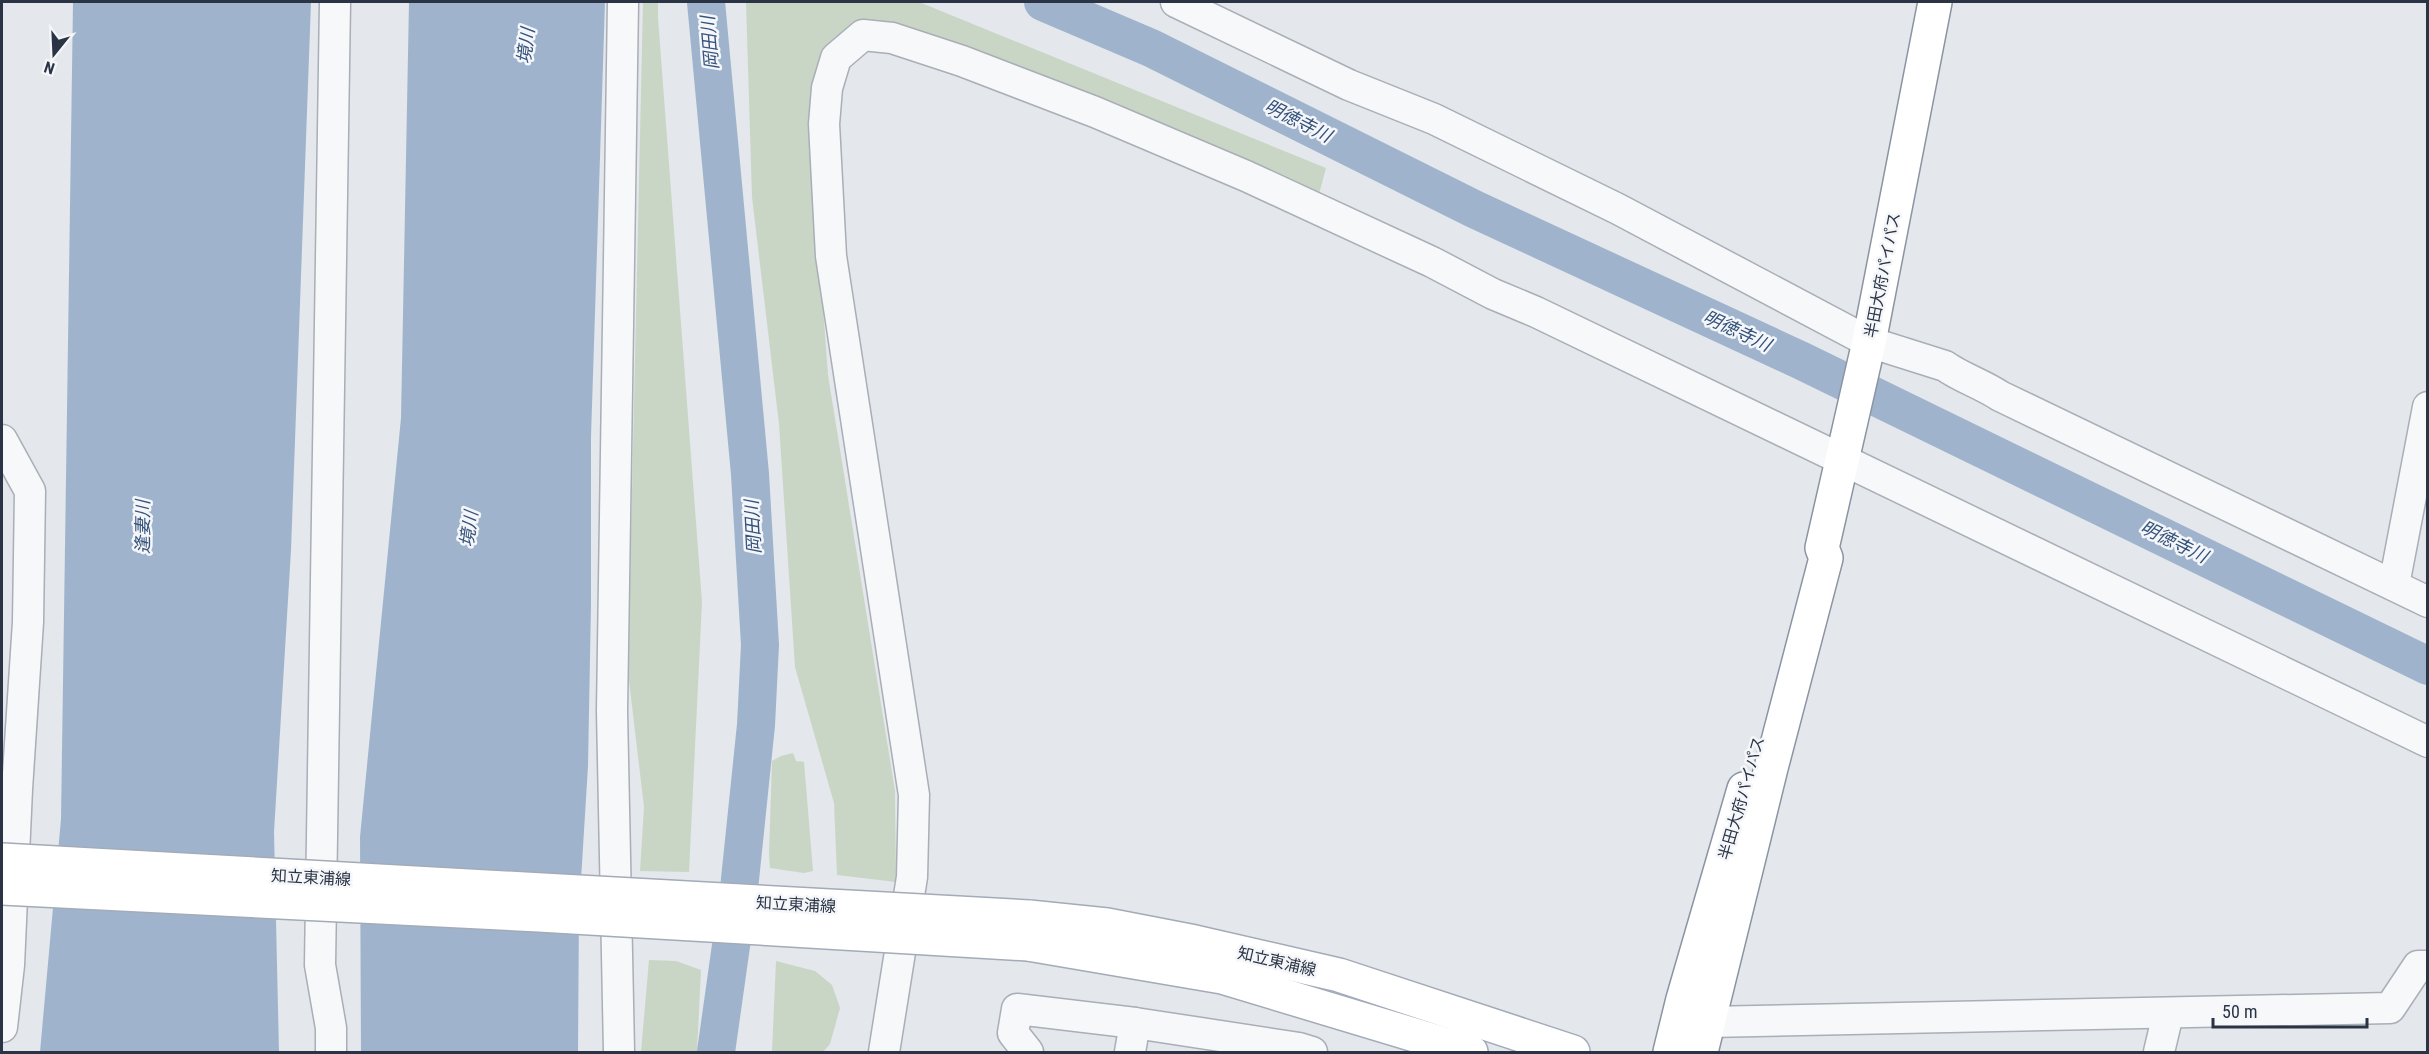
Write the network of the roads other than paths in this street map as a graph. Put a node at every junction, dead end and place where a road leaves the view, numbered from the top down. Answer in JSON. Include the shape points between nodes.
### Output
{"nodes":[{"id":1,"x":335,"y":2,"type":"edge"},
{"id":2,"x":623,"y":2,"type":"edge"},
{"id":3,"x":1176,"y":2,"type":"edge"},
{"id":4,"x":1935,"y":2,"type":"edge"},
{"id":5,"x":1866,"y":352,"type":"junction"},
{"id":6,"x":2427,"y":407,"type":"edge"},
{"id":7,"x":2,"y":440,"type":"edge"},
{"id":8,"x":1846,"y":445,"type":"junction"},
{"id":9,"x":1822,"y":548,"type":"junction"},
{"id":10,"x":2394,"y":585,"type":"junction"},
{"id":11,"x":2427,"y":602,"type":"edge"},
{"id":12,"x":28,"y":622,"type":"junction"},
{"id":13,"x":2,"y":699,"type":"edge"},
{"id":14,"x":2427,"y":742,"type":"edge"},
{"id":15,"x":2,"y":860,"type":"edge"},
{"id":16,"x":2,"y":888,"type":"edge"},
{"id":17,"x":1028,"y":930,"type":"junction"},
{"id":18,"x":2427,"y":966,"type":"edge"},
{"id":19,"x":2168,"y":1014,"type":"junction"},
{"id":20,"x":1135,"y":1023,"type":"junction"},
{"id":21,"x":2,"y":1027,"type":"edge"},
{"id":22,"x":1705,"y":1038,"type":"edge"},
{"id":23,"x":1303,"y":1051,"type":"edge"},
{"id":24,"x":331,"y":1053,"type":"edge"},
{"id":25,"x":620,"y":1053,"type":"edge"},
{"id":26,"x":884,"y":1053,"type":"edge"},
{"id":27,"x":1028,"y":1053,"type":"edge"},
{"id":28,"x":1130,"y":1053,"type":"edge"},
{"id":29,"x":1471,"y":1053,"type":"edge"},
{"id":30,"x":1573,"y":1053,"type":"edge"},
{"id":31,"x":1670,"y":1053,"type":"edge"},
{"id":32,"x":2159,"y":1053,"type":"edge"}],
"edges":[{"from":1,"to":24,"type":"street","via":[[320,965],[331,1028]]},
{"from":2,"to":25,"type":"street","via":[[612,711]]},
{"from":3,"to":5,"type":"street","via":[[1349,85],[1434,119],[1618,209]]},
{"from":4,"to":5,"type":"main road","name":"半田大府パイパス"},
{"from":5,"to":8,"type":"main road","name":"半田大府パイパス"},
{"from":5,"to":10,"type":"street","via":[[1945,366]]},
{"from":6,"to":10,"type":"street"},
{"from":7,"to":12,"type":"street","via":[[30,491]]},
{"from":8,"to":9,"type":"main road","name":"半田大府パイパス"},
{"from":8,"to":14,"type":"street"},
{"from":8,"to":26,"type":"street","via":[[1493,294],[1246,176],[1095,112],[962,61],[892,38],[863,34],[837,58],[827,88],[824,124],[831,256],[914,795],[912,878]]},
{"from":9,"to":22,"type":"main road","name":"半田大府パイパス","via":[[1826,558]]},
{"from":9,"to":31,"type":"main road","name":"半田大府パイパス","via":[[1810,558]]},
{"from":10,"to":11,"type":"street"},
{"from":12,"to":13,"type":"street"},
{"from":12,"to":21,"type":"street","via":[[9,965]]},
{"from":15,"to":17,"type":"main road","name":"知立東浦線","bridge":true},
{"from":16,"to":17,"type":"main road","name":"知立東浦線","bridge":true,"via":[[550,916]]},
{"from":17,"to":29,"type":"main road","name":"知立東浦線","via":[[1222,976]]},
{"from":17,"to":30,"type":"main road","name":"知立東浦線","via":[[1107,925],[1194,942],[1339,975]]},
{"from":18,"to":19,"type":"street","via":[[2418,966],[2390,1008]]},
{"from":19,"to":22,"type":"street"},
{"from":19,"to":32,"type":"street"},
{"from":20,"to":23,"type":"street"},
{"from":20,"to":27,"type":"street","via":[[1017,1009],[1013,1033]]},
{"from":20,"to":28,"type":"street"}]}
